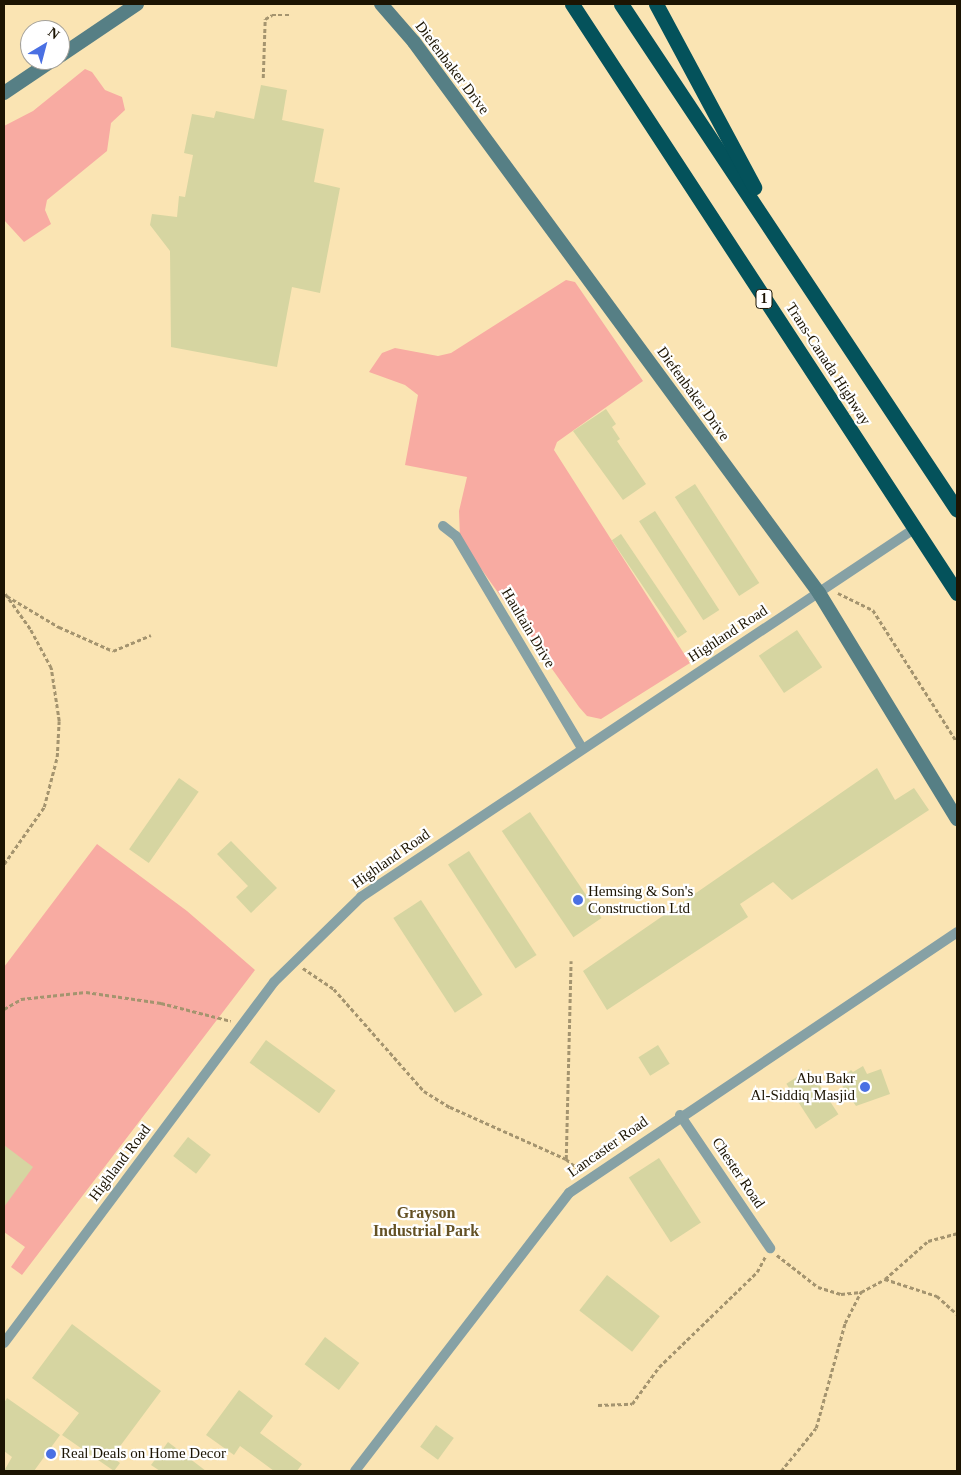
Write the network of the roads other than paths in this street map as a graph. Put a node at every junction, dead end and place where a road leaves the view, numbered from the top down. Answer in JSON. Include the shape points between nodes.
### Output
{"nodes":[{"id":1,"x":137,"y":4,"type":"edge"},
{"id":2,"x":381,"y":4,"type":"edge"},
{"id":3,"x":572,"y":4,"type":"edge"},
{"id":4,"x":621,"y":4,"type":"edge"},
{"id":5,"x":656,"y":4,"type":"edge"},
{"id":6,"x":70,"y":49,"type":"edge"},
{"id":7,"x":38,"y":70,"type":"edge"},
{"id":8,"x":4,"y":93,"type":"edge"},
{"id":9,"x":795,"y":263,"type":"junction"},
{"id":10,"x":957,"y":510,"type":"edge"},
{"id":11,"x":443,"y":526,"type":"dead end"},
{"id":12,"x":914,"y":529,"type":"junction"},
{"id":13,"x":819,"y":593,"type":"junction"},
{"id":14,"x":957,"y":593,"type":"edge"},
{"id":15,"x":582,"y":748,"type":"junction"},
{"id":16,"x":957,"y":819,"type":"edge"},
{"id":17,"x":957,"y":932,"type":"edge"},
{"id":18,"x":680,"y":1115,"type":"junction"},
{"id":19,"x":770,"y":1248,"type":"road end"},
{"id":20,"x":4,"y":1343,"type":"edge"},
{"id":21,"x":355,"y":1471,"type":"edge"}],
"edges":[{"from":1,"to":6,"type":"street"},
{"from":2,"to":13,"type":"street","name":"Diefenbaker Drive","via":[[414,42]]},
{"from":3,"to":12,"type":"highway","name":"Trans-Canada Highway","number":"1"},
{"from":4,"to":9,"type":"highway","name":"Trans-Canada Highway"},
{"from":5,"to":9,"type":"highway"},
{"from":7,"to":8,"type":"street"},
{"from":9,"to":10,"type":"highway","name":"Trans-Canada Highway"},
{"from":11,"to":15,"type":"street","name":"Haultain Drive","via":[[456,536]]},
{"from":12,"to":13,"type":"street","name":"Highland Road"},
{"from":12,"to":14,"type":"highway","name":"Trans-Canada Highway","number":"1"},
{"from":13,"to":15,"type":"street","name":"Highland Road"},
{"from":13,"to":16,"type":"street","name":"Diefenbaker Drive"},
{"from":15,"to":20,"type":"street","name":"Highland Road","via":[[361,897],[292,964],[242,1024]]},
{"from":17,"to":18,"type":"street","name":"Lancaster Road"},
{"from":18,"to":19,"type":"street","name":"Chester Road"},
{"from":18,"to":21,"type":"street","name":"Lancaster Road","via":[[569,1193]]}]}
